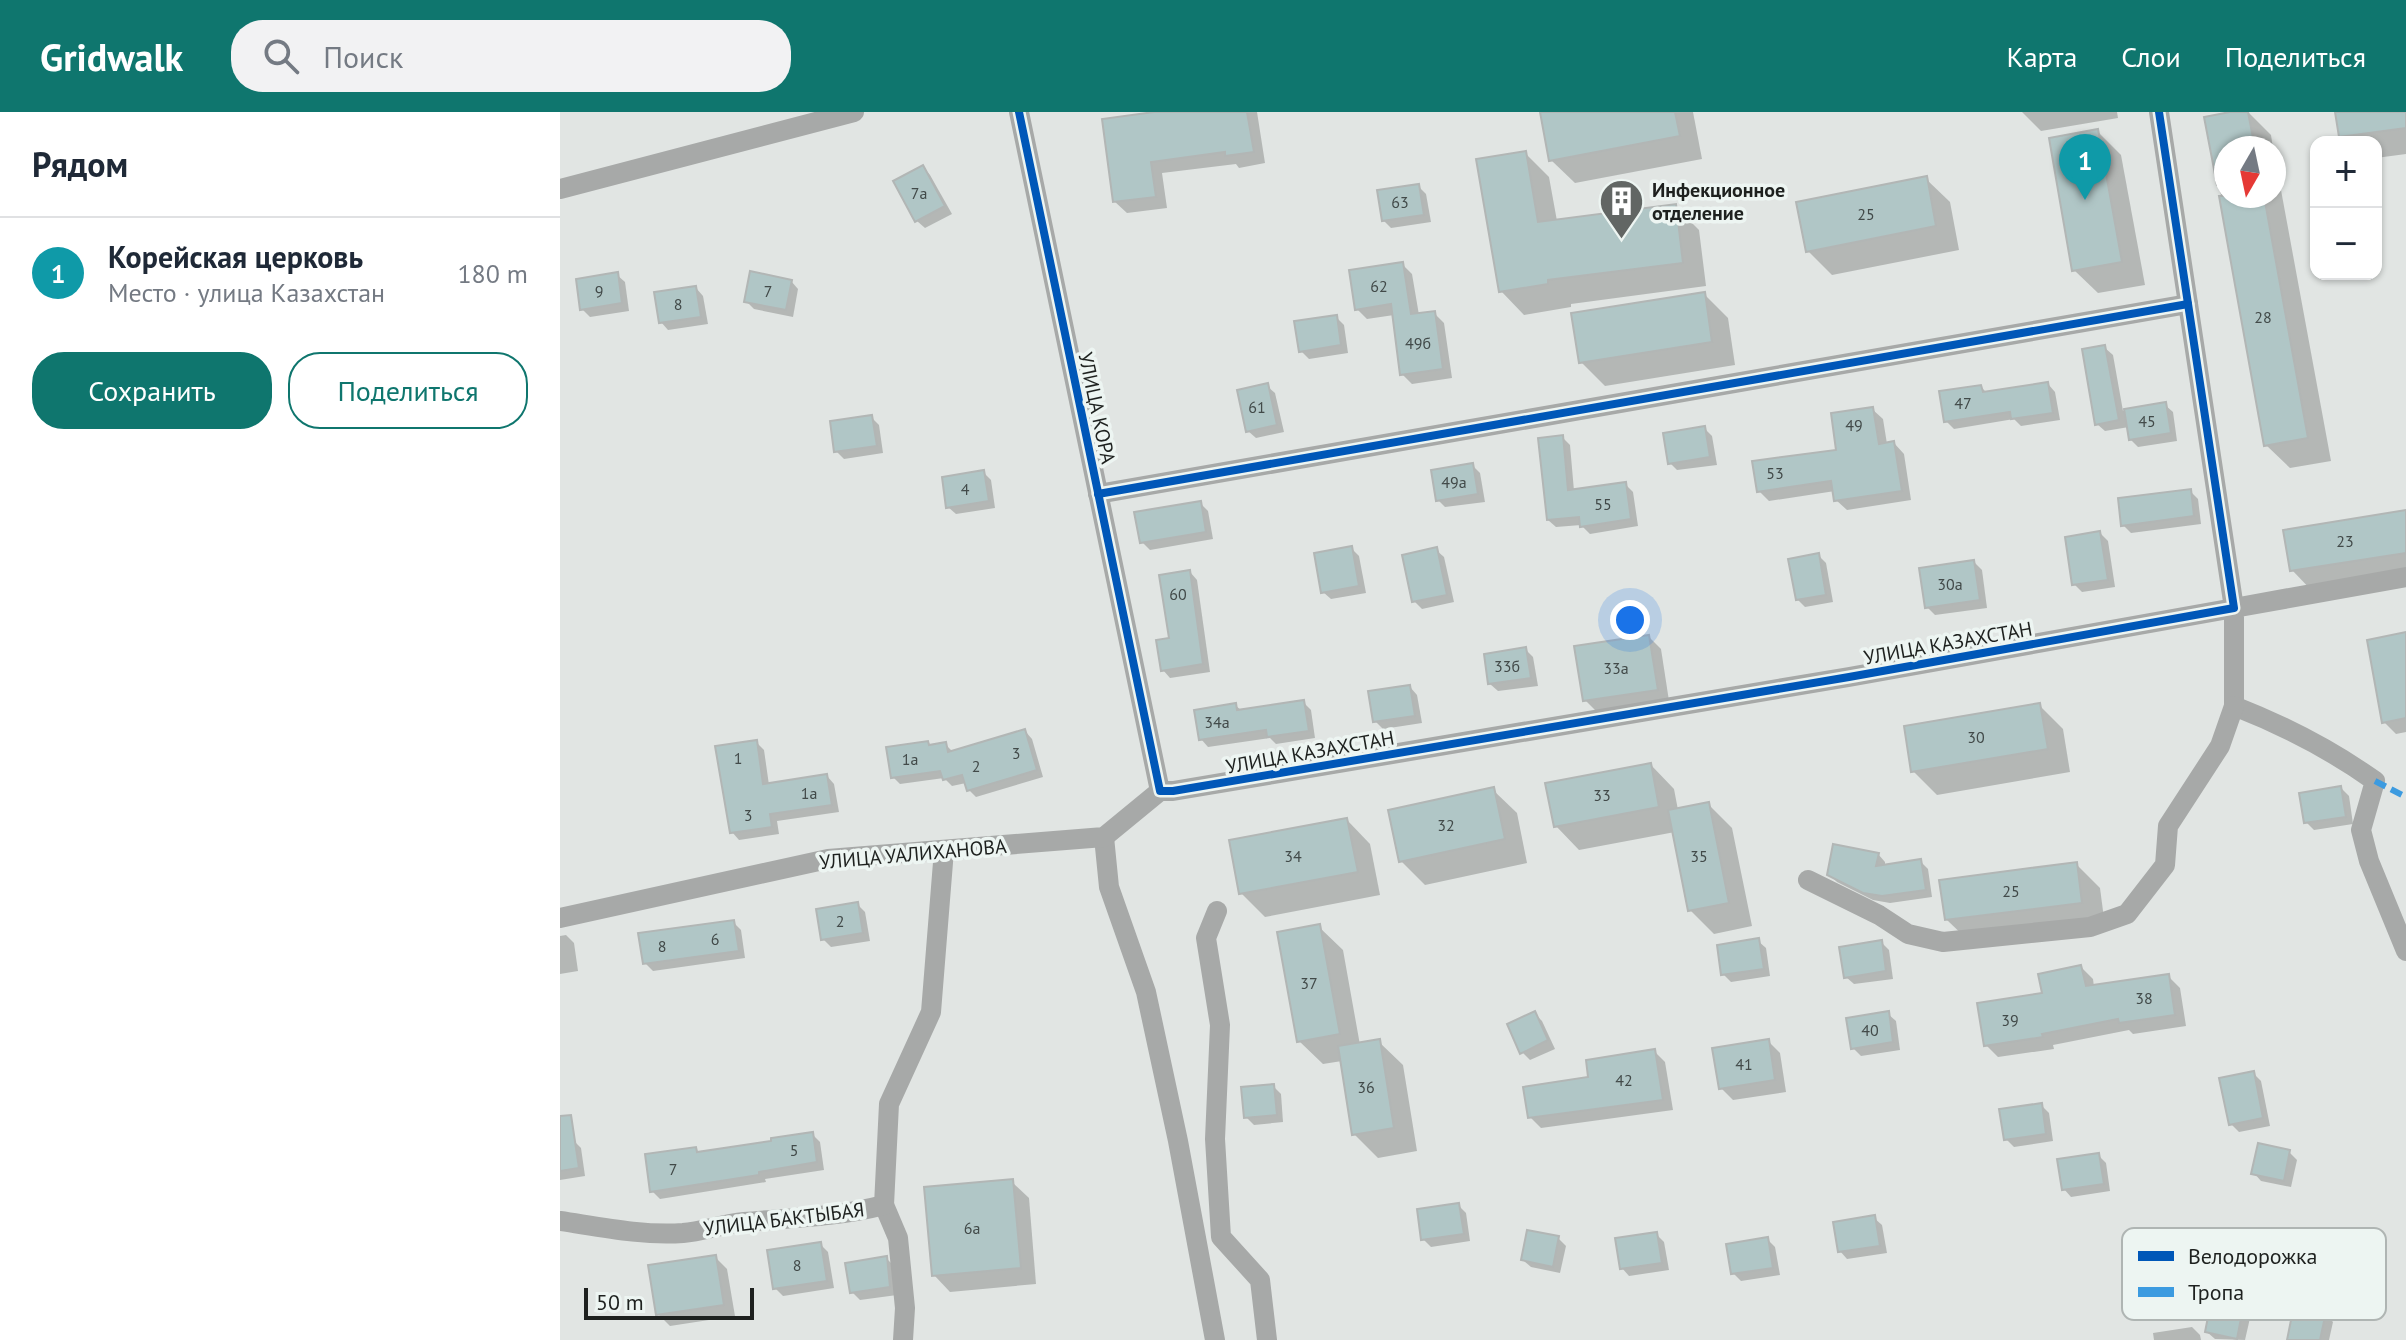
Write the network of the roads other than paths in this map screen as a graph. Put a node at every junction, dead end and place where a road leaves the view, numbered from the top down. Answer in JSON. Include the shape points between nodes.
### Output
{"nodes":[{"id":1,"x":854,"y":112,"type":"edge"},
{"id":2,"x":1019,"y":112,"type":"edge"},
{"id":3,"x":2159,"y":112,"type":"edge"},
{"id":4,"x":560,"y":189,"type":"edge"},
{"id":5,"x":2188,"y":304,"type":"junction"},
{"id":6,"x":1098,"y":494,"type":"junction"},
{"id":7,"x":2406,"y":577,"type":"edge"},
{"id":8,"x":2234,"y":608,"type":"junction"},
{"id":9,"x":2234,"y":706,"type":"junction"},
{"id":10,"x":1166,"y":791,"type":"junction"},
{"id":11,"x":1104,"y":837,"type":"junction"},
{"id":12,"x":944,"y":850,"type":"junction"},
{"id":13,"x":1808,"y":880,"type":"dead end"},
{"id":14,"x":1217,"y":911,"type":"dead end"},
{"id":15,"x":560,"y":918,"type":"edge"},
{"id":16,"x":2406,"y":951,"type":"edge"},
{"id":17,"x":884,"y":1205,"type":"junction"},
{"id":18,"x":560,"y":1221,"type":"edge"},
{"id":19,"x":903,"y":1340,"type":"edge"},
{"id":20,"x":1215,"y":1340,"type":"edge"},
{"id":21,"x":1267,"y":1340,"type":"edge"}],
"edges":[{"from":1,"to":4,"type":"street"},
{"from":2,"to":6,"type":"street","name":"УЛИЦА КОРА"},
{"from":3,"to":5,"type":"street"},
{"from":5,"to":6,"type":"street"},
{"from":5,"to":8,"type":"street"},
{"from":6,"to":10,"type":"street","name":"УЛИЦА КОРА"},
{"from":7,"to":8,"type":"street","name":"УЛИЦА КАЗАХСТАН"},
{"from":8,"to":9,"type":"street"},
{"from":8,"to":10,"type":"street","name":"УЛИЦА КАЗАХСТАН"},
{"from":9,"to":13,"type":"street","via":[[2220,746],[2168,826],[2165,865],[2127,914],[2090,927],[1943,942],[1908,934]]},
{"from":9,"to":16,"type":"street","via":[[2285,726],[2375,781],[2361,830]]},
{"from":10,"to":11,"type":"street"},
{"from":11,"to":12,"type":"street","name":"УЛИЦА УАЛИХАНОВА"},
{"from":11,"to":20,"type":"street","via":[[1109,887],[1146,992]]},
{"from":12,"to":15,"type":"street","name":"УЛИЦА УАЛИХАНОВА","via":[[828,859]]},
{"from":12,"to":17,"type":"street","name":"УЛИЦА БАКТЫБАЯ","via":[[931,1012],[889,1104]]},
{"from":14,"to":21,"type":"street","via":[[1206,938],[1220,1025],[1215,1139],[1221,1237],[1260,1280]]},
{"from":17,"to":18,"type":"street","name":"УЛИЦА БАКТЫБАЯ","via":[[681,1233]]},
{"from":17,"to":19,"type":"street","via":[[898,1238]]}]}
